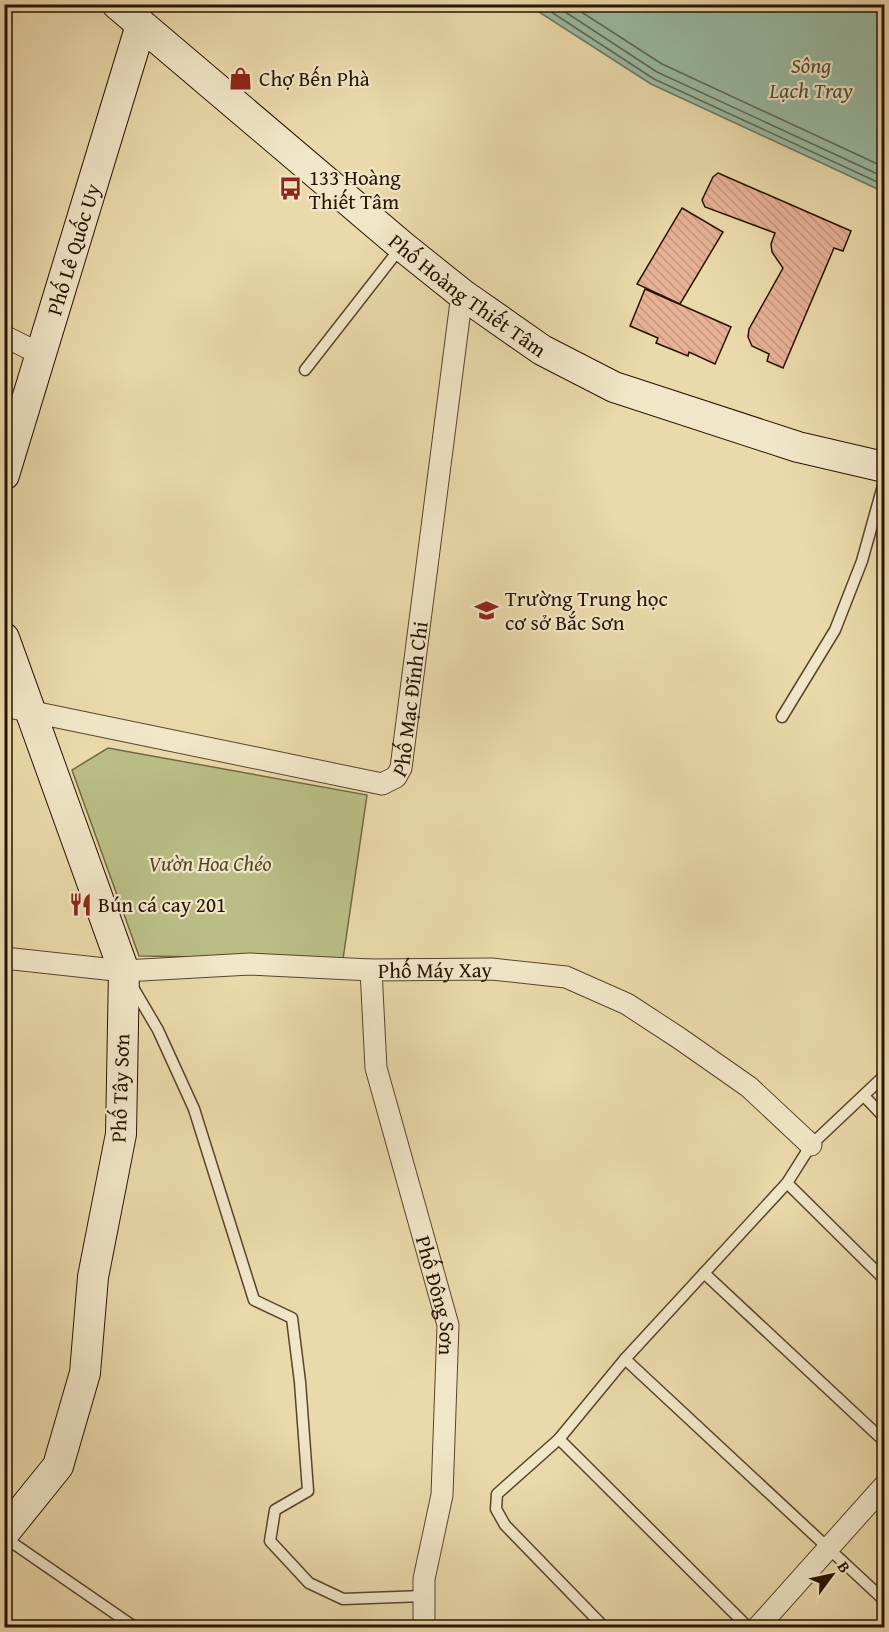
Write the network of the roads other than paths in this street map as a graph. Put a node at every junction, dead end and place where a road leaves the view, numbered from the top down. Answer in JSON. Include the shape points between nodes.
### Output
{"nodes":[{"id":1,"x":117,"y":4,"type":"edge"},
{"id":2,"x":141,"y":25,"type":"junction"},
{"id":3,"x":402,"y":246,"type":"junction"},
{"id":4,"x":462,"y":294,"type":"junction"},
{"id":5,"x":4,"y":336,"type":"edge"},
{"id":6,"x":40,"y":354,"type":"junction"},
{"id":7,"x":305,"y":370,"type":"dead end"},
{"id":8,"x":885,"y":467,"type":"edge"},
{"id":9,"x":4,"y":475,"type":"edge"},
{"id":10,"x":885,"y":482,"type":"edge"},
{"id":11,"x":4,"y":638,"type":"edge"},
{"id":12,"x":18,"y":709,"type":"edge"},
{"id":13,"x":782,"y":717,"type":"dead end"},
{"id":14,"x":4,"y":958,"type":"edge"},
{"id":15,"x":371,"y":970,"type":"junction"},
{"id":16,"x":124,"y":971,"type":"junction"},
{"id":17,"x":885,"y":1076,"type":"edge"},
{"id":18,"x":864,"y":1096,"type":"junction"},
{"id":19,"x":885,"y":1117,"type":"edge"},
{"id":20,"x":811,"y":1145,"type":"junction"},
{"id":21,"x":787,"y":1183,"type":"junction"},
{"id":22,"x":704,"y":1273,"type":"junction"},
{"id":23,"x":885,"y":1279,"type":"edge"},
{"id":24,"x":625,"y":1359,"type":"junction"},
{"id":25,"x":559,"y":1439,"type":"junction"},
{"id":26,"x":885,"y":1441,"type":"edge"},
{"id":27,"x":885,"y":1486,"type":"edge"},
{"id":28,"x":4,"y":1535,"type":"edge"},
{"id":29,"x":828,"y":1548,"type":"junction"},
{"id":30,"x":424,"y":1596,"type":"junction"},
{"id":31,"x":885,"y":1600,"type":"edge"},
{"id":32,"x":136,"y":1628,"type":"edge"},
{"id":33,"x":424,"y":1628,"type":"edge"},
{"id":34,"x":605,"y":1628,"type":"edge"},
{"id":35,"x":749,"y":1628,"type":"edge"},
{"id":36,"x":757,"y":1628,"type":"edge"}],
"edges":[{"from":1,"to":2,"type":"street","name":"Phố Hoàng Thiết Tâm"},
{"from":2,"to":3,"type":"street","name":"Phố Hoàng Thiết Tâm"},
{"from":2,"to":6,"type":"street","name":"Phố Lê Quốc Uy"},
{"from":3,"to":4,"type":"street","name":"Phố Hoàng Thiết Tâm"},
{"from":3,"to":7,"type":"lane"},
{"from":4,"to":8,"type":"street","name":"Phố Hoàng Thiết Tâm","via":[[542,350],[614,387],[798,447]]},
{"from":4,"to":12,"type":"street","name":"Phố Mạc Đĩnh Chi","via":[[401,768],[396,777],[382,784]]},
{"from":5,"to":6,"type":"street"},
{"from":6,"to":9,"type":"street","name":"Phố Lê Quốc Uy"},
{"from":10,"to":13,"type":"lane","via":[[840,619]]},
{"from":11,"to":12,"type":"street","name":"Phố Tây Sơn"},
{"from":12,"to":16,"type":"street","name":"Phố Tây Sơn"},
{"from":14,"to":16,"type":"street","name":"Phố Máy Xay"},
{"from":15,"to":16,"type":"street","name":"Phố Máy Xay","via":[[250,964]]},
{"from":15,"to":20,"type":"street","name":"Phố Máy Xay","via":[[492,969],[566,977],[627,1004],[679,1038],[749,1087]]},
{"from":15,"to":30,"type":"street","name":"Phố Đông Sơn","via":[[376,1068],[448,1325],[442,1495]]},
{"from":16,"to":28,"type":"street","name":"Phố Tây Sơn","via":[[121,1134],[93,1277],[85,1373],[58,1466]]},
{"from":16,"to":30,"type":"lane","via":[[158,1030],[194,1109],[254,1300],[292,1318],[308,1491],[275,1510],[270,1541],[309,1583],[344,1599]]},
{"from":17,"to":18,"type":"lane"},
{"from":18,"to":19,"type":"lane"},
{"from":18,"to":20,"type":"lane"},
{"from":20,"to":21,"type":"lane"},
{"from":21,"to":22,"type":"lane"},
{"from":21,"to":23,"type":"lane"},
{"from":22,"to":24,"type":"lane"},
{"from":22,"to":26,"type":"lane"},
{"from":24,"to":25,"type":"lane"},
{"from":24,"to":29,"type":"lane"},
{"from":25,"to":34,"type":"lane","via":[[497,1494],[496,1509],[505,1525]]},
{"from":25,"to":35,"type":"lane"},
{"from":27,"to":29,"type":"street"},
{"from":28,"to":32,"type":"lane"},
{"from":29,"to":31,"type":"lane"},
{"from":29,"to":36,"type":"street"},
{"from":30,"to":33,"type":"street","name":"Phố Đông Sơn"}]}
